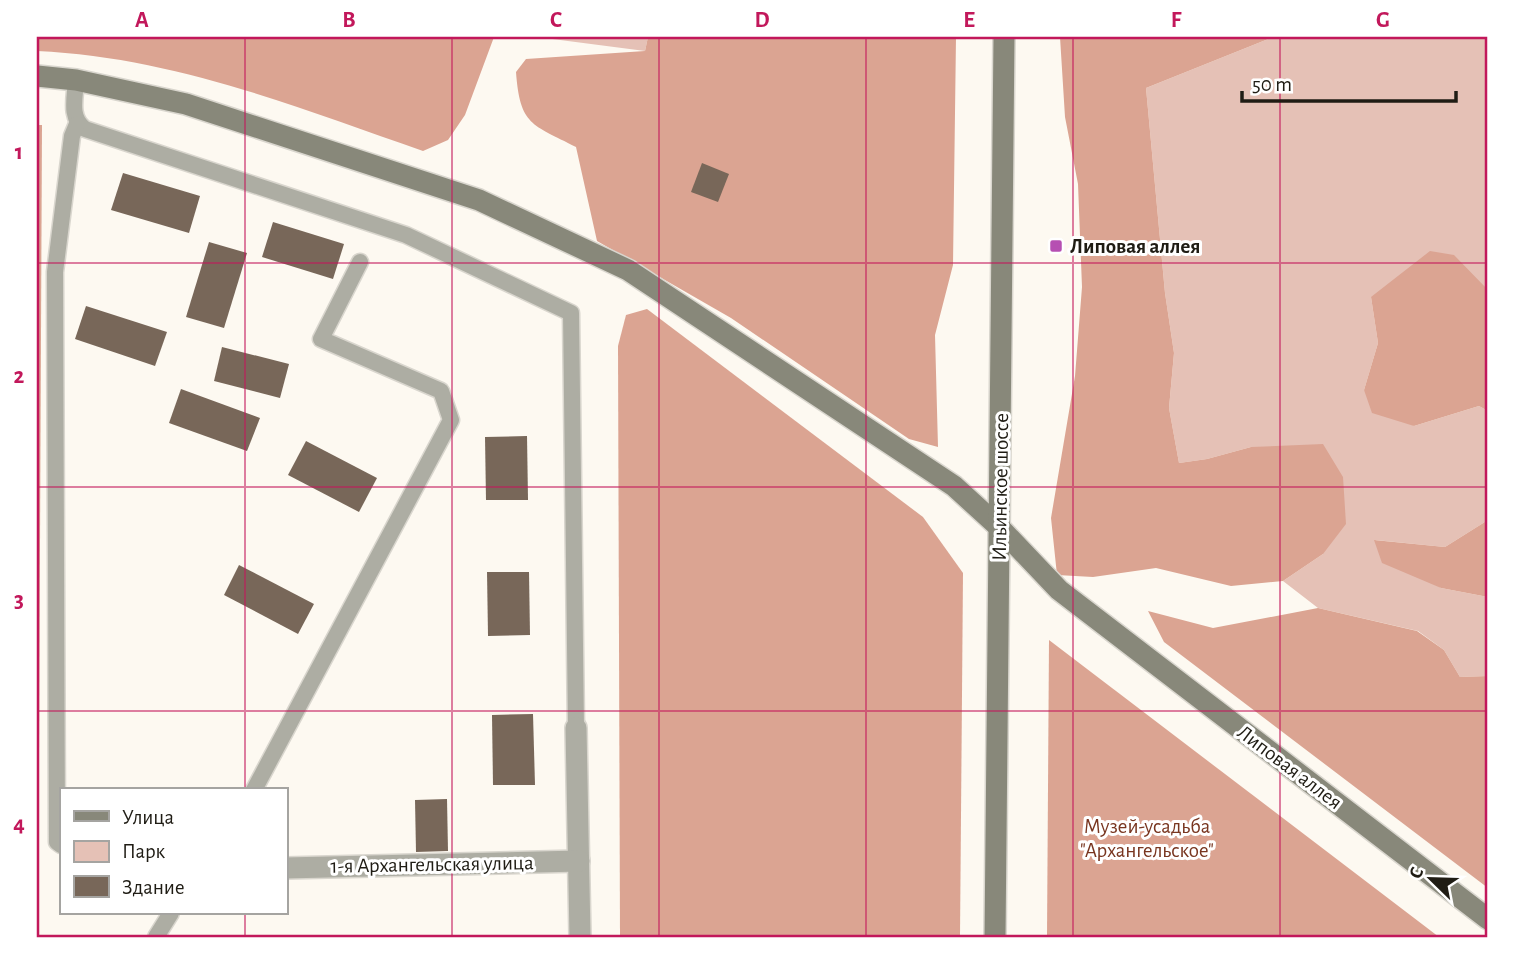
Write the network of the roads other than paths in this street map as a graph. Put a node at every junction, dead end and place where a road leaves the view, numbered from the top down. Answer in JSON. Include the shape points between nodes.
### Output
{"nodes":[{"id":1,"x":1004,"y":37,"type":"edge"},
{"id":2,"x":37,"y":76,"type":"edge"},
{"id":3,"x":76,"y":80,"type":"junction"},
{"id":4,"x":78,"y":124,"type":"junction"},
{"id":5,"x":359,"y":262,"type":"dead end"},
{"id":6,"x":1000,"y":528,"type":"junction"},
{"id":7,"x":576,"y":728,"type":"joint"},
{"id":8,"x":255,"y":788,"type":"edge"},
{"id":9,"x":60,"y":844,"type":"edge"},
{"id":10,"x":579,"y":860,"type":"junction"},
{"id":11,"x":287,"y":868,"type":"edge"},
{"id":12,"x":170,"y":914,"type":"edge"},
{"id":13,"x":1488,"y":919,"type":"edge"},
{"id":14,"x":156,"y":937,"type":"edge"},
{"id":15,"x":580,"y":937,"type":"edge"},
{"id":16,"x":995,"y":937,"type":"edge"}],
"edges":[{"from":1,"to":6,"type":"street","name":"Ильинское шоссе"},
{"from":2,"to":3,"type":"street","name":"Липовая аллея"},
{"from":3,"to":4,"type":"lane","via":[[74,115]]},
{"from":3,"to":6,"type":"street","name":"Липовая аллея","via":[[186,104],[422,179],[479,200],[628,270],[954,486]]},
{"from":4,"to":7,"type":"lane","via":[[406,235],[571,313]]},
{"from":4,"to":9,"type":"lane","via":[[72,136],[55,272]]},
{"from":5,"to":8,"type":"lane","via":[[321,339],[440,391],[451,420]]},
{"from":6,"to":13,"type":"street","name":"Липовая аллея","via":[[1059,590]]},
{"from":6,"to":16,"type":"street","name":"Ильинское шоссе"},
{"from":7,"to":10,"type":"street"},
{"from":10,"to":11,"type":"street","name":"1-я Архангельская улица"},
{"from":10,"to":15,"type":"street"},
{"from":12,"to":14,"type":"lane"}]}
